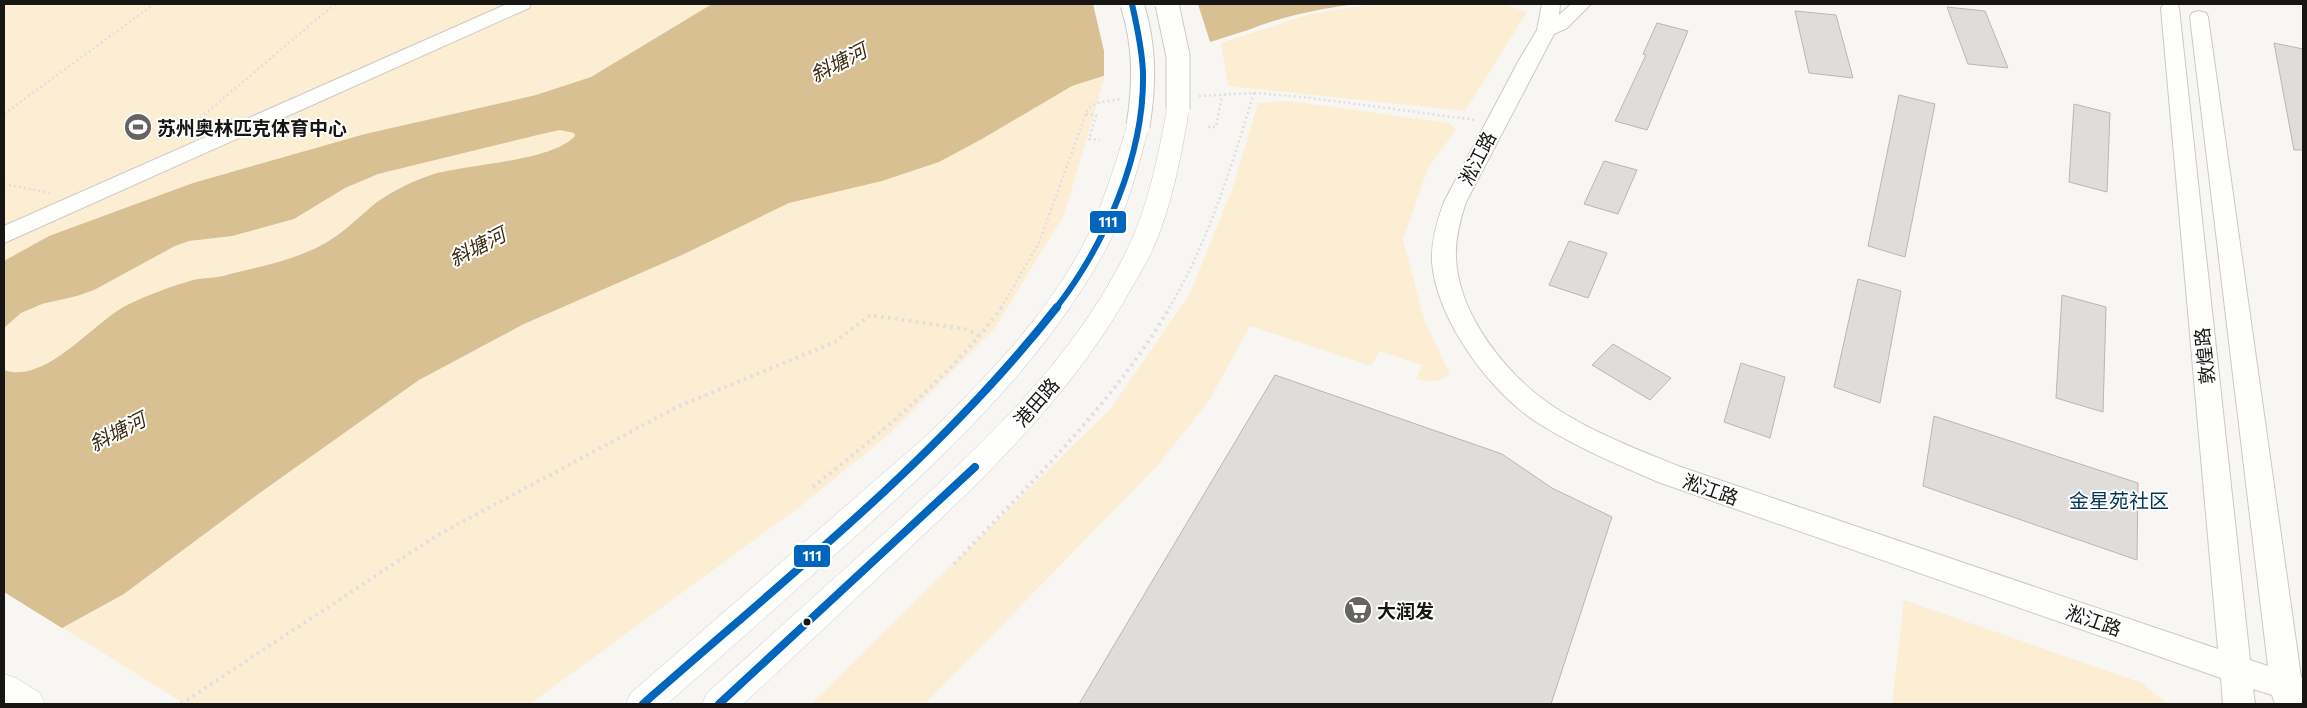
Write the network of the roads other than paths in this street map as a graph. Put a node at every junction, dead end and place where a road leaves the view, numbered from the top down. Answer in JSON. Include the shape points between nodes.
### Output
{"nodes":[{"id":1,"x":522,"y":4,"type":"edge"},
{"id":2,"x":1132,"y":4,"type":"edge"},
{"id":3,"x":1167,"y":4,"type":"edge"},
{"id":4,"x":1551,"y":4,"type":"edge"},
{"id":5,"x":1582,"y":4,"type":"edge"},
{"id":6,"x":2170,"y":8,"type":"dead end"},
{"id":7,"x":2199,"y":17,"type":"dead end"},
{"id":8,"x":1547,"y":30,"type":"junction"},
{"id":9,"x":2175,"y":57,"type":"junction"},
{"id":10,"x":2205,"y":64,"type":"junction"},
{"id":11,"x":4,"y":235,"type":"edge"},
{"id":12,"x":2235,"y":669,"type":"junction"},
{"id":13,"x":2293,"y":694,"type":"edge"},
{"id":14,"x":643,"y":704,"type":"edge"},
{"id":15,"x":719,"y":704,"type":"edge"},
{"id":16,"x":2239,"y":704,"type":"edge"}],
"edges":[{"from":1,"to":11,"type":"street"},
{"from":2,"to":14,"type":"main road","bridge":true,"via":[[1142,37],[1145,69],[1138,126],[1130,161],[1098,245],[1067,294],[1028,348],[979,403],[916,465]]},
{"from":3,"to":15,"type":"main road","name":"港田路","bridge":true,"via":[[1176,31],[1180,63],[1178,109],[1160,197],[1141,248],[1111,303],[1057,380],[1008,435],[946,497]]},
{"from":4,"to":8,"type":"street","name":"淞江路"},
{"from":5,"to":8,"type":"street","name":"淞江路","via":[[1560,24]]},
{"from":6,"to":9,"type":"street","name":"敦煌路"},
{"from":7,"to":10,"type":"street","name":"敦煌路"},
{"from":8,"to":12,"type":"street","name":"淞江路","via":[[1455,202],[1447,226],[1445,268],[1466,329],[1499,372],[1543,413],[1603,447],[1668,474]]},
{"from":9,"to":10,"type":"street"},
{"from":9,"to":12,"type":"street","name":"敦煌路"},
{"from":10,"to":13,"type":"street","name":"敦煌路"},
{"from":12,"to":13,"type":"street","name":"淞江路"},
{"from":12,"to":16,"type":"street","name":"敦煌路"}]}
